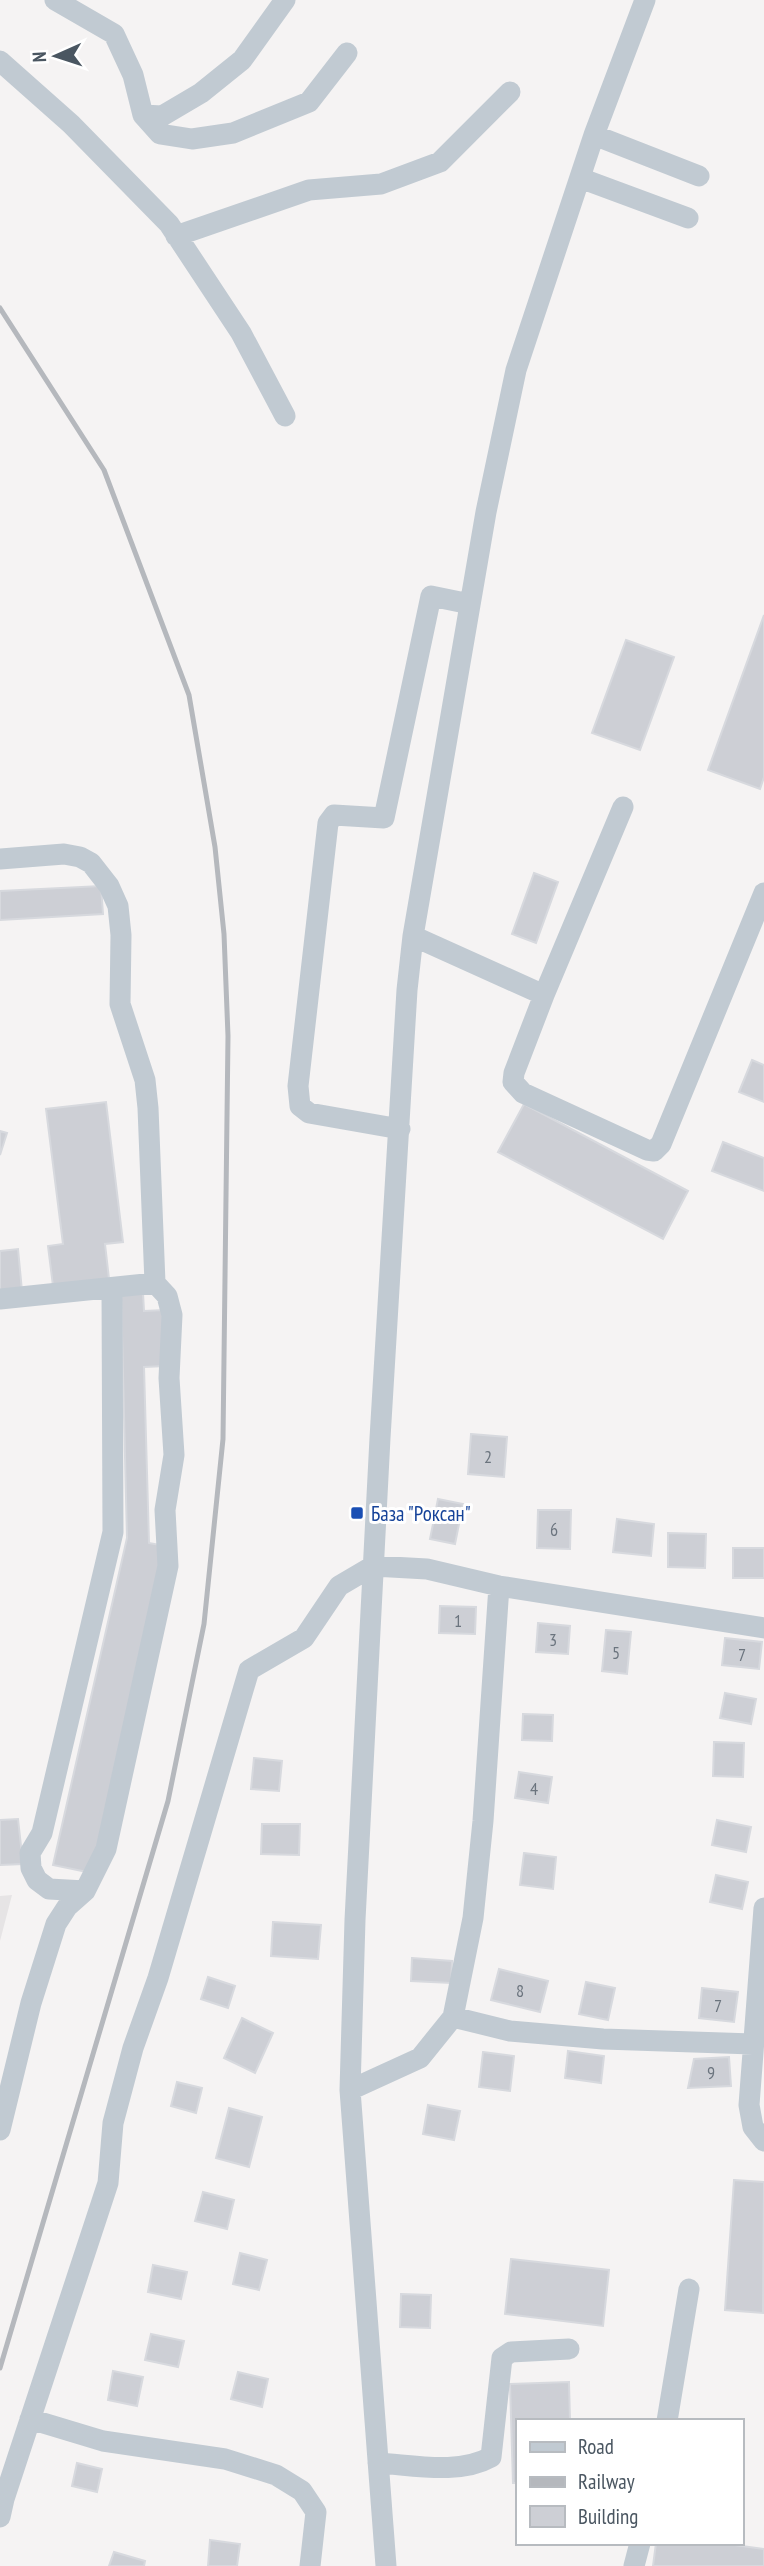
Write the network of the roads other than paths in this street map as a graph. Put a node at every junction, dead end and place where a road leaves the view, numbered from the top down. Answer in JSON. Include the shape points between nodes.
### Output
{"nodes":[{"id":1,"x":55,"y":0,"type":"edge"},
{"id":2,"x":285,"y":0,"type":"edge"},
{"id":3,"x":645,"y":0,"type":"edge"},
{"id":4,"x":347,"y":52,"type":"dead end"},
{"id":5,"x":0,"y":61,"type":"edge"},
{"id":6,"x":510,"y":92,"type":"dead end"},
{"id":7,"x":143,"y":115,"type":"junction"},
{"id":8,"x":594,"y":135,"type":"junction"},
{"id":9,"x":699,"y":176,"type":"dead end"},
{"id":10,"x":580,"y":178,"type":"junction"},
{"id":11,"x":688,"y":218,"type":"dead end"},
{"id":12,"x":176,"y":236,"type":"junction"},
{"id":13,"x":285,"y":416,"type":"dead end"},
{"id":14,"x":470,"y":604,"type":"junction"},
{"id":15,"x":623,"y":807,"type":"dead end"},
{"id":16,"x":0,"y":859,"type":"edge"},
{"id":17,"x":764,"y":893,"type":"edge"},
{"id":18,"x":413,"y":936,"type":"junction"},
{"id":19,"x":544,"y":995,"type":"junction"},
{"id":20,"x":400,"y":1129,"type":"junction"},
{"id":21,"x":155,"y":1283,"type":"junction"},
{"id":22,"x":112,"y":1289,"type":"junction"},
{"id":23,"x":0,"y":1299,"type":"edge"},
{"id":24,"x":373,"y":1566,"type":"junction"},
{"id":25,"x":499,"y":1586,"type":"junction"},
{"id":26,"x":764,"y":1628,"type":"edge"},
{"id":27,"x":85,"y":1891,"type":"junction"},
{"id":28,"x":764,"y":1908,"type":"edge"},
{"id":29,"x":453,"y":2017,"type":"junction"},
{"id":30,"x":753,"y":2044,"type":"junction"},
{"id":31,"x":350,"y":2090,"type":"junction"},
{"id":32,"x":0,"y":2130,"type":"edge"},
{"id":33,"x":764,"y":2141,"type":"edge"},
{"id":34,"x":689,"y":2290,"type":"dead end"},
{"id":35,"x":569,"y":2348,"type":"dead end"},
{"id":36,"x":30,"y":2419,"type":"junction"},
{"id":37,"x":667,"y":2419,"type":"edge"},
{"id":38,"x":378,"y":2463,"type":"junction"},
{"id":39,"x":0,"y":2517,"type":"edge"},
{"id":40,"x":639,"y":2545,"type":"edge"},
{"id":41,"x":310,"y":2566,"type":"edge"},
{"id":42,"x":386,"y":2566,"type":"edge"},
{"id":43,"x":634,"y":2566,"type":"edge"}],
"edges":[{"from":1,"to":7,"type":"street","via":[[114,34],[133,75]]},
{"from":2,"to":7,"type":"street","via":[[242,60],[201,93],[162,116]]},
{"from":3,"to":8,"type":"street"},
{"from":4,"to":7,"type":"street","via":[[309,102],[233,133],[192,139],[160,134]]},
{"from":5,"to":12,"type":"street","via":[[71,124]]},
{"from":6,"to":12,"type":"street","via":[[440,162],[381,184],[309,190]]},
{"from":8,"to":9,"type":"street"},
{"from":8,"to":10,"type":"street"},
{"from":10,"to":11,"type":"street"},
{"from":10,"to":14,"type":"street","via":[[516,370]]},
{"from":12,"to":13,"type":"street","via":[[241,333]]},
{"from":14,"to":18,"type":"street"},
{"from":14,"to":20,"type":"street","via":[[431,596],[384,818],[334,815],[328,823],[298,1086],[300,1106],[309,1113]]},
{"from":15,"to":19,"type":"street"},
{"from":16,"to":21,"type":"street","via":[[80,857],[91,863],[109,886],[118,906],[120,1004],[145,1080],[148,1108]]},
{"from":17,"to":19,"type":"street","via":[[661,1144],[654,1151],[523,1093],[513,1082]]},
{"from":18,"to":19,"type":"street"},
{"from":18,"to":20,"type":"street"},
{"from":20,"to":24,"type":"street"},
{"from":21,"to":22,"type":"street"},
{"from":21,"to":27,"type":"street","via":[[167,1296],[172,1315],[169,1378],[174,1455],[165,1510],[168,1566],[106,1849]]},
{"from":22,"to":23,"type":"street"},
{"from":22,"to":27,"type":"street","via":[[113,1532],[43,1833],[30,1853],[37,1880],[49,1889]]},
{"from":24,"to":25,"type":"street","via":[[427,1569]]},
{"from":24,"to":31,"type":"street"},
{"from":24,"to":36,"type":"street","via":[[339,1586],[304,1638],[249,1670],[133,2048],[113,2123],[108,2183]]},
{"from":25,"to":26,"type":"street"},
{"from":25,"to":29,"type":"street","via":[[473,1918]]},
{"from":27,"to":32,"type":"street","via":[[56,1924]]},
{"from":28,"to":30,"type":"street"},
{"from":29,"to":30,"type":"street","via":[[510,2031]]},
{"from":29,"to":31,"type":"street","via":[[420,2058]]},
{"from":30,"to":33,"type":"street","via":[[749,2105],[752,2127]]},
{"from":31,"to":38,"type":"street"},
{"from":34,"to":37,"type":"street"},
{"from":35,"to":38,"type":"street","via":[[511,2352],[502,2358],[491,2457],[453,2467]]},
{"from":36,"to":39,"type":"street"},
{"from":36,"to":41,"type":"street","via":[[103,2441],[225,2459],[276,2474],[302,2491],[316,2512]]},
{"from":38,"to":42,"type":"street"},
{"from":40,"to":43,"type":"street"}]}
